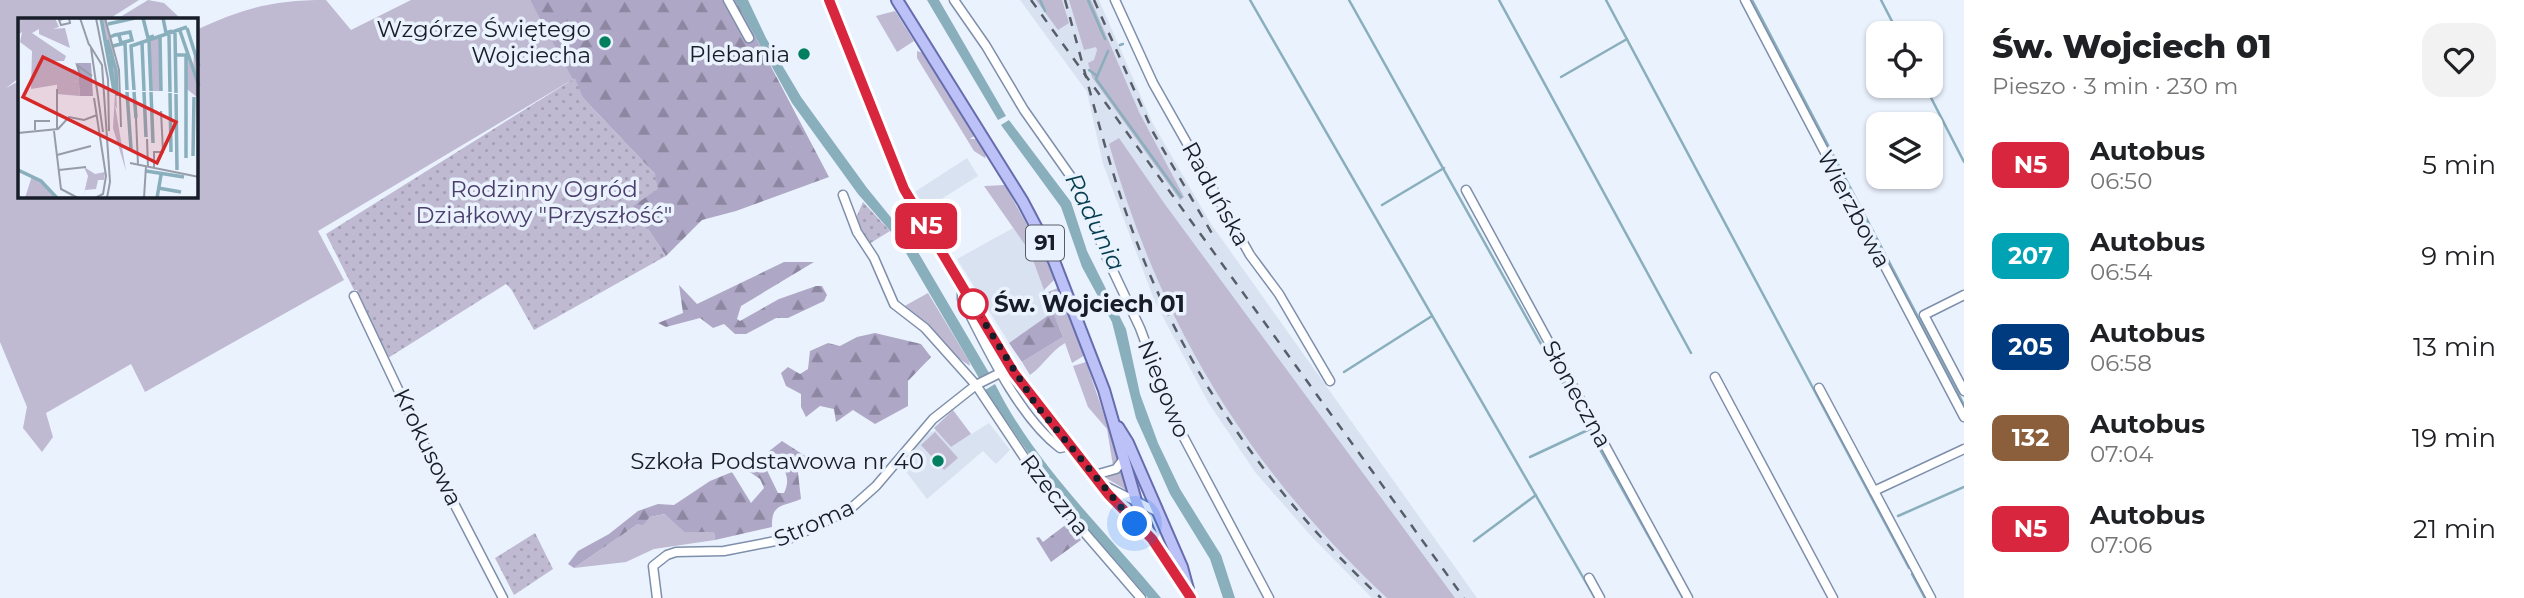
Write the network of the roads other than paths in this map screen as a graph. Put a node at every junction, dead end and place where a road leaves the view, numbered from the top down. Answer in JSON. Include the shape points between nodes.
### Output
{"nodes":[{"id":1,"x":728,"y":0,"type":"edge"},
{"id":2,"x":829,"y":0,"type":"edge"},
{"id":3,"x":897,"y":0,"type":"edge"},
{"id":4,"x":954,"y":0,"type":"edge"},
{"id":5,"x":1115,"y":0,"type":"edge"},
{"id":6,"x":1745,"y":0,"type":"edge"},
{"id":7,"x":749,"y":38,"type":"dead end"},
{"id":8,"x":1466,"y":190,"type":"dead end"},
{"id":9,"x":843,"y":195,"type":"dead end"},
{"id":10,"x":962,"y":285,"type":"junction"},
{"id":11,"x":1964,"y":295,"type":"edge"},
{"id":12,"x":354,"y":296,"type":"dead end"},
{"id":13,"x":1002,"y":372,"type":"junction"},
{"id":14,"x":1714,"y":377,"type":"dead end"},
{"id":15,"x":1330,"y":381,"type":"dead end"},
{"id":16,"x":978,"y":384,"type":"junction"},
{"id":17,"x":1819,"y":388,"type":"dead end"},
{"id":18,"x":1964,"y":391,"type":"edge"},
{"id":19,"x":1964,"y":417,"type":"edge"},
{"id":20,"x":1116,"y":424,"type":"junction"},
{"id":21,"x":1069,"y":446,"type":"junction"},
{"id":22,"x":1964,"y":449,"type":"edge"},
{"id":23,"x":1123,"y":460,"type":"junction"},
{"id":24,"x":1095,"y":475,"type":"junction"},
{"id":25,"x":1103,"y":485,"type":"junction"},
{"id":26,"x":1874,"y":491,"type":"junction"},
{"id":27,"x":1136,"y":501,"type":"junction"},
{"id":28,"x":1156,"y":511,"type":"junction"},
{"id":29,"x":1152,"y":539,"type":"junction"},
{"id":30,"x":1589,"y":578,"type":"dead end"},
{"id":31,"x":1190,"y":596,"type":"edge"},
{"id":32,"x":503,"y":598,"type":"edge"},
{"id":33,"x":657,"y":598,"type":"edge"},
{"id":34,"x":1141,"y":598,"type":"edge"},
{"id":35,"x":1269,"y":598,"type":"edge"},
{"id":36,"x":1600,"y":598,"type":"edge"},
{"id":37,"x":1688,"y":598,"type":"edge"},
{"id":38,"x":1833,"y":598,"type":"edge"},
{"id":39,"x":1931,"y":598,"type":"edge"}],
"edges":[{"from":1,"to":7,"type":"street"},
{"from":2,"to":10,"type":"street","via":[[904,189]]},
{"from":3,"to":20,"type":"main road","number":"91","via":[[1037,227],[1073,304]]},
{"from":4,"to":35,"type":"street","name":"Niegowo","via":[[1081,191],[1174,419]]},
{"from":5,"to":15,"type":"street","name":"Raduńska","via":[[1153,83],[1250,255],[1279,294]]},
{"from":6,"to":19,"type":"street","name":"Wierzbowa"},
{"from":8,"to":37,"type":"street","name":"Słoneczna"},
{"from":9,"to":16,"type":"street","name":"Rzeczna","via":[[894,304],[925,328]]},
{"from":10,"to":13,"type":"street","via":[[962,299]]},
{"from":10,"to":21,"type":"street","via":[[1014,373]]},
{"from":11,"to":18,"type":"street","via":[[1924,315]]},
{"from":12,"to":32,"type":"street","name":"Krokusowa"},
{"from":13,"to":16,"type":"street","name":"Stroma"},
{"from":13,"to":21,"type":"street","via":[[1049,440],[1060,448]]},
{"from":14,"to":38,"type":"street"},
{"from":16,"to":33,"type":"street","name":"Stroma","via":[[928,424],[876,486],[849,510],[791,538],[760,546],[667,555],[653,566]]},
{"from":16,"to":34,"type":"street","name":"Rzeczna","via":[[1040,481]]},
{"from":17,"to":26,"type":"street"},
{"from":20,"to":23,"type":"main road","number":"91"},
{"from":20,"to":28,"type":"main road","number":"91"},
{"from":21,"to":24,"type":"street"},
{"from":22,"to":26,"type":"street"},
{"from":23,"to":24,"type":"street","via":[[1116,469]]},
{"from":23,"to":27,"type":"main road","number":"91"},
{"from":24,"to":25,"type":"street"},
{"from":25,"to":27,"type":"street"},
{"from":25,"to":29,"type":"street","via":[[1126,516]]},
{"from":26,"to":39,"type":"street"},
{"from":27,"to":28,"type":"street"},
{"from":27,"to":29,"type":"main road","number":"91"},
{"from":28,"to":31,"type":"main road","number":"91"},
{"from":29,"to":31,"type":"main road","number":"91"},
{"from":30,"to":36,"type":"street"}]}
